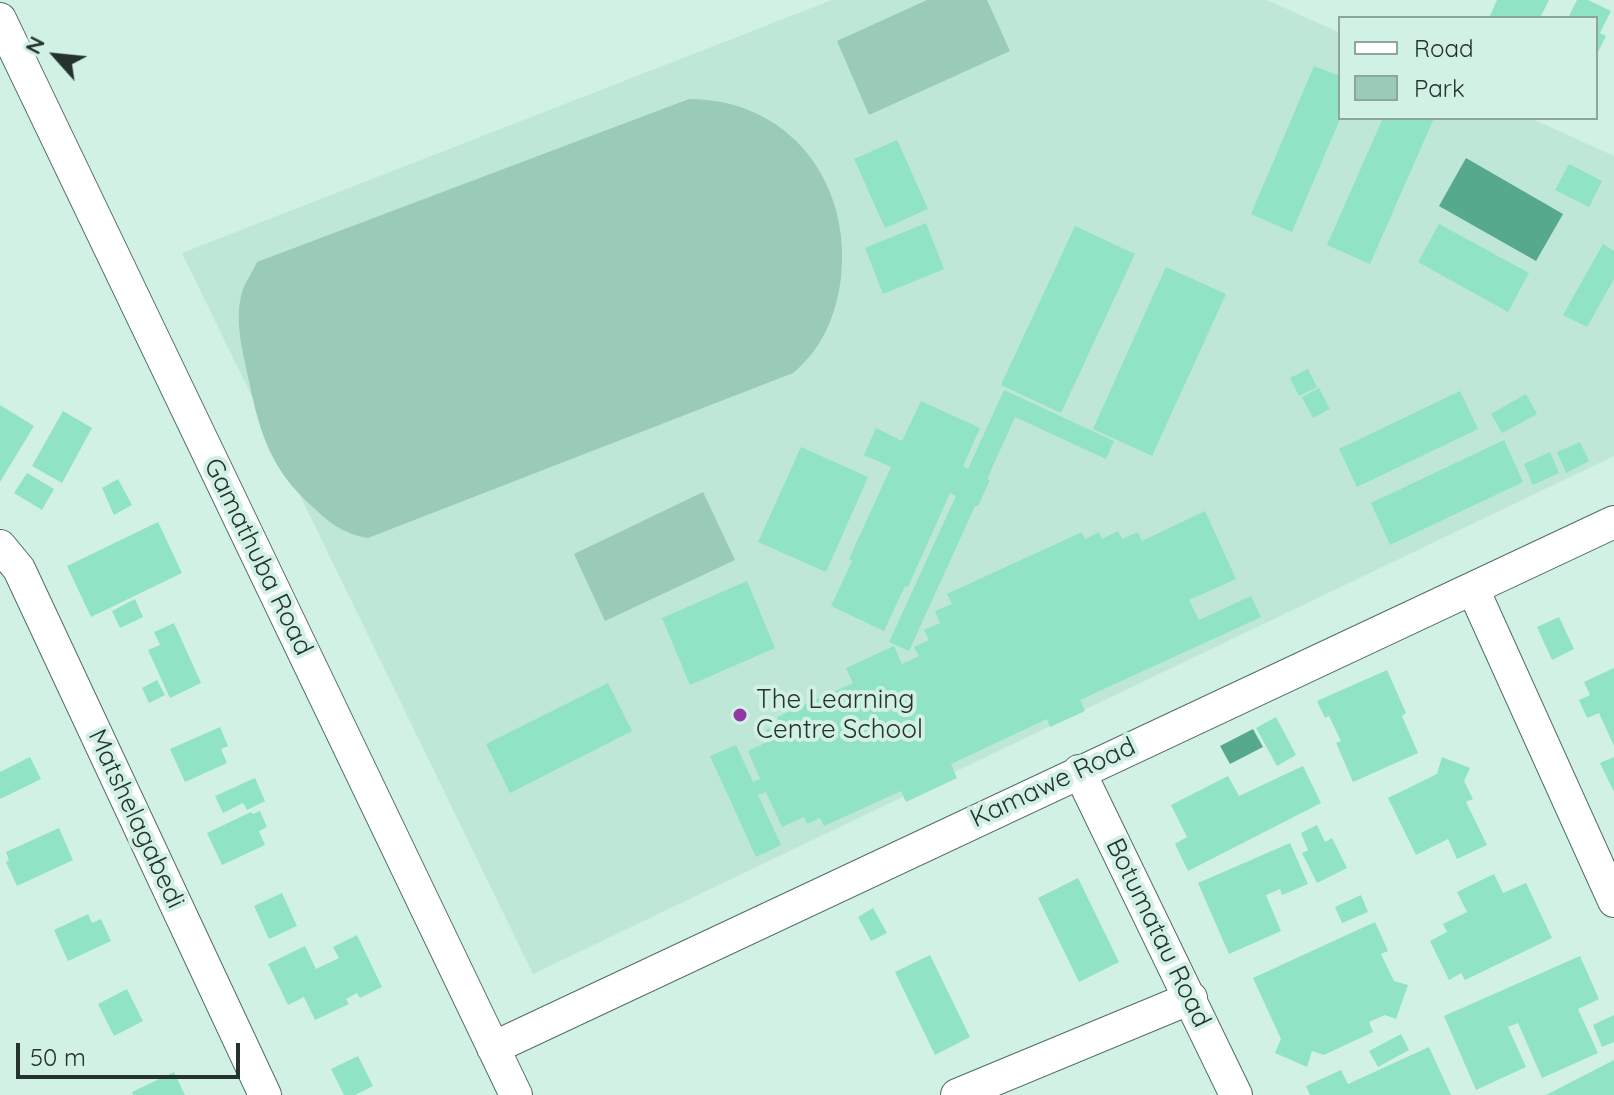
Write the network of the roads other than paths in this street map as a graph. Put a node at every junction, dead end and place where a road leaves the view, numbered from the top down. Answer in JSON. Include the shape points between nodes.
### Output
{"nodes":[{"id":1,"x":0,"y":19,"type":"edge"},
{"id":2,"x":1614,"y":522,"type":"edge"},
{"id":3,"x":0,"y":546,"type":"edge"},
{"id":4,"x":1473,"y":589,"type":"junction"},
{"id":5,"x":1079,"y":771,"type":"junction"},
{"id":6,"x":1614,"y":901,"type":"edge"},
{"id":7,"x":1191,"y":998,"type":"junction"},
{"id":8,"x":493,"y":1048,"type":"junction"},
{"id":9,"x":265,"y":1095,"type":"edge"},
{"id":10,"x":516,"y":1095,"type":"edge"},
{"id":11,"x":957,"y":1095,"type":"edge"},
{"id":12,"x":1236,"y":1095,"type":"edge"}],
"edges":[{"from":1,"to":8,"type":"street","name":"Gamathuba Road"},
{"from":2,"to":4,"type":"street","name":"Kamawe Road"},
{"from":3,"to":9,"type":"street","name":"Matshelagabedi","via":[[19,569]]},
{"from":4,"to":5,"type":"street","name":"Kamawe Road"},
{"from":4,"to":6,"type":"street"},
{"from":5,"to":7,"type":"street","name":"Botumatau Road"},
{"from":5,"to":8,"type":"street","name":"Kamawe Road"},
{"from":7,"to":11,"type":"street"},
{"from":7,"to":12,"type":"street","name":"Botumatau Road"},
{"from":8,"to":10,"type":"street","name":"Gamathuba Road"}]}
